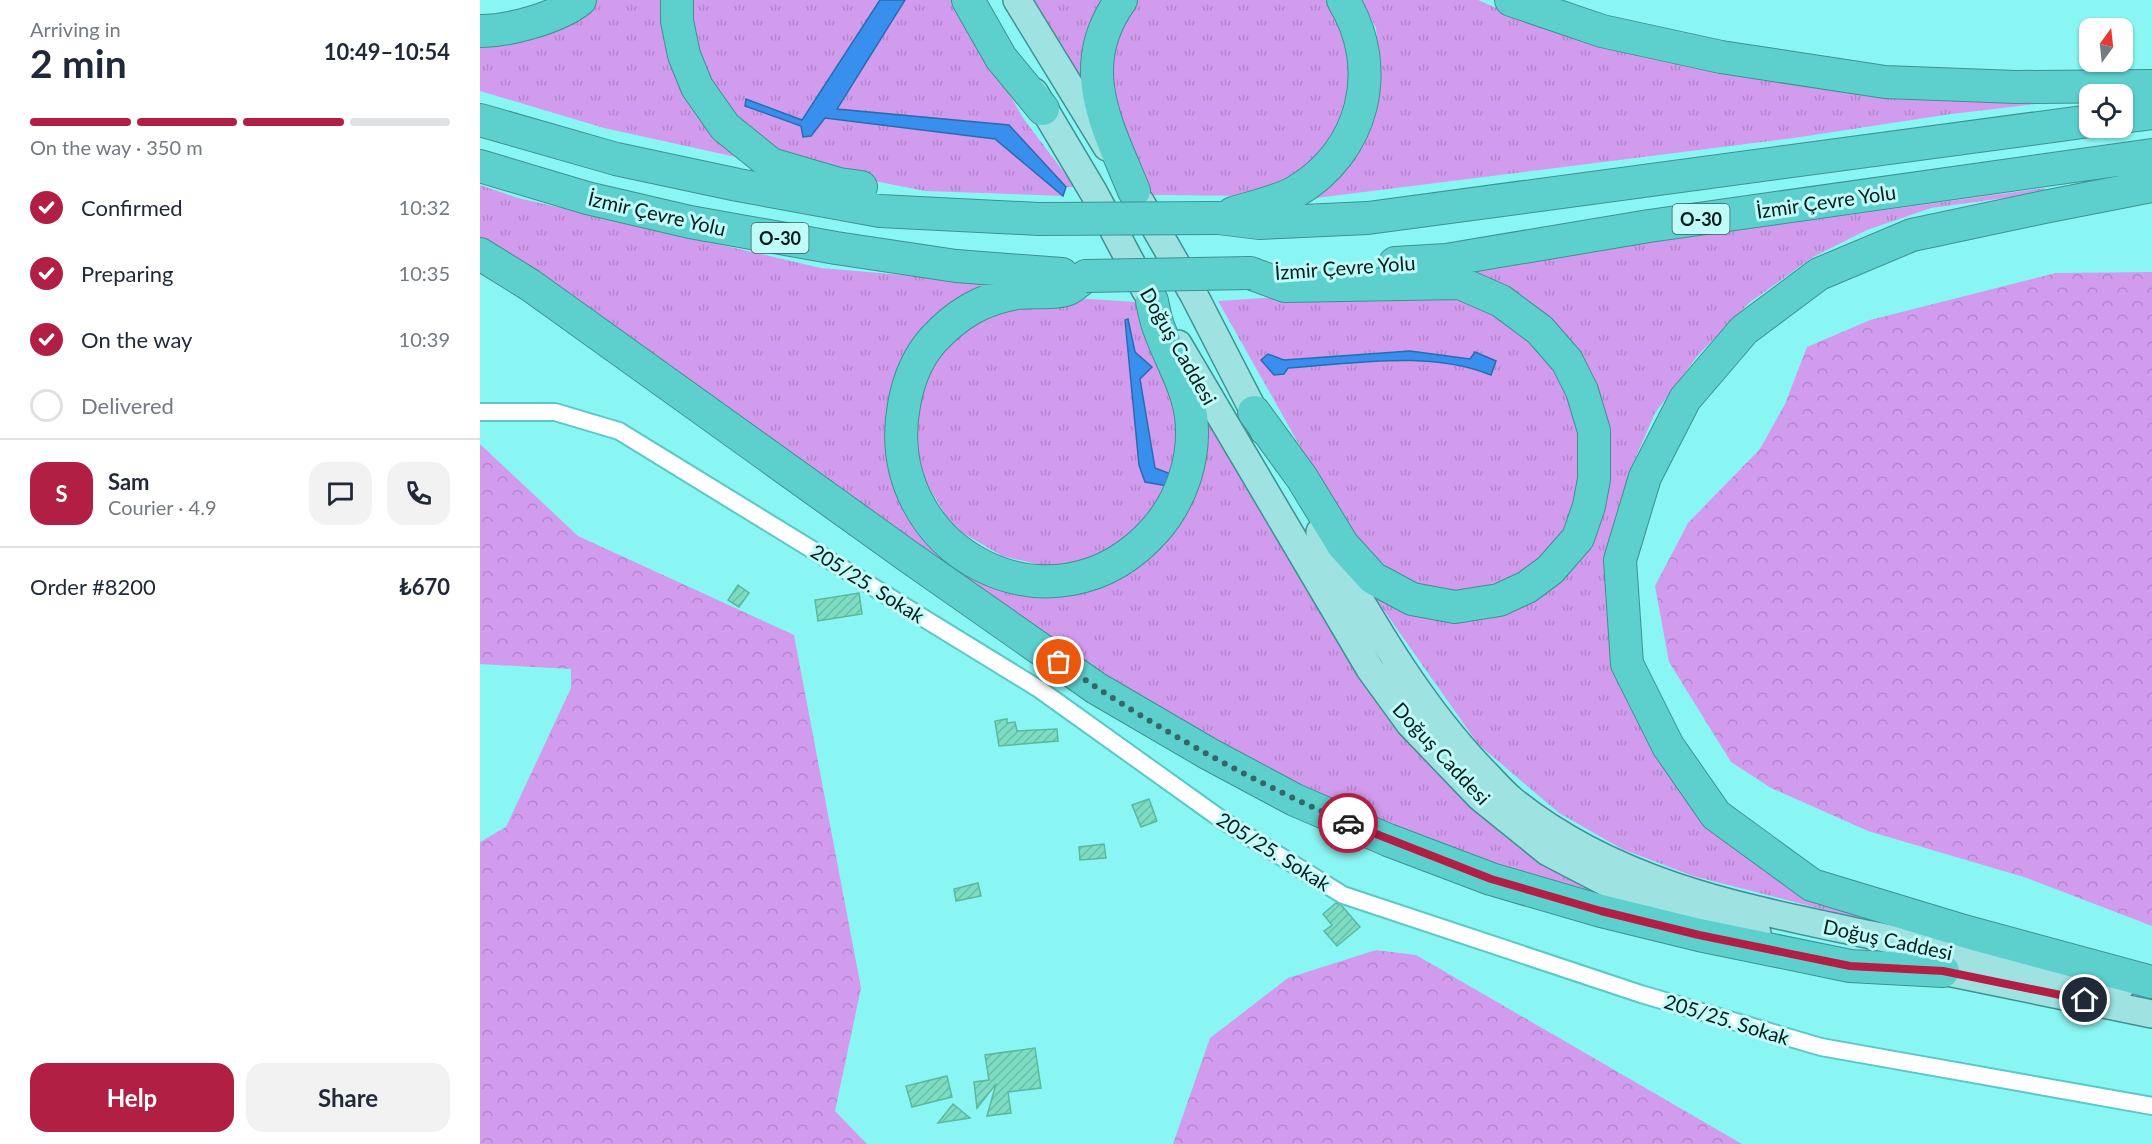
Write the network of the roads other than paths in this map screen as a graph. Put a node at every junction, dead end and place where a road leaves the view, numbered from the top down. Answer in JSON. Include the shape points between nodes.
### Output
{"nodes":[{"id":1,"x":580,"y":0,"type":"edge"},
{"id":2,"x":678,"y":0,"type":"edge"},
{"id":3,"x":968,"y":0,"type":"edge"},
{"id":4,"x":986,"y":0,"type":"edge"},
{"id":5,"x":1017,"y":0,"type":"edge"},
{"id":6,"x":1122,"y":0,"type":"edge"},
{"id":7,"x":1343,"y":0,"type":"edge"},
{"id":8,"x":1511,"y":0,"type":"edge"},
{"id":9,"x":480,"y":31,"type":"edge"},
{"id":10,"x":2152,"y":86,"type":"edge"},
{"id":11,"x":1042,"y":109,"type":"junction"},
{"id":12,"x":2152,"y":113,"type":"edge"},
{"id":13,"x":2133,"y":116,"type":"edge"},
{"id":14,"x":480,"y":120,"type":"edge"},
{"id":15,"x":2079,"y":122,"type":"edge"},
{"id":16,"x":2152,"y":155,"type":"edge"},
{"id":17,"x":480,"y":166,"type":"edge"},
{"id":18,"x":2152,"y":186,"type":"edge"},
{"id":19,"x":1134,"y":191,"type":"junction"},
{"id":20,"x":1218,"y":218,"type":"junction"},
{"id":21,"x":1039,"y":219,"type":"junction"},
{"id":22,"x":480,"y":254,"type":"edge"},
{"id":23,"x":1250,"y":273,"type":"junction"},
{"id":24,"x":1086,"y":276,"type":"junction"},
{"id":25,"x":1152,"y":301,"type":"junction"},
{"id":26,"x":480,"y":412,"type":"edge"},
{"id":27,"x":1254,"y":412,"type":"junction"},
{"id":28,"x":1943,"y":971,"type":"junction"},
{"id":29,"x":2152,"y":982,"type":"edge"},
{"id":30,"x":2152,"y":994,"type":"edge"},
{"id":31,"x":2152,"y":1014,"type":"edge"},
{"id":32,"x":2152,"y":1106,"type":"edge"}],
"edges":[{"from":1,"to":9,"type":"highway","via":[[535,21]]},
{"from":2,"to":21,"type":"highway","via":[[677,21],[684,55],[697,87],[725,127],[771,164],[839,184]]},
{"from":3,"to":11,"type":"highway","via":[[1001,58]]},
{"from":4,"to":11,"type":"main road","name":"Doğuş Caddesi"},
{"from":5,"to":19,"type":"main road","name":"Doğuş Caddesi"},
{"from":6,"to":19,"type":"highway","via":[[1103,34],[1096,86],[1103,117]]},
{"from":7,"to":20,"type":"highway","via":[[1353,15],[1365,70],[1363,96],[1348,139],[1316,178],[1293,193]]},
{"from":8,"to":10,"type":"highway","via":[[1602,31],[1710,55],[1885,82],[2016,87]]},
{"from":11,"to":25,"type":"main road","name":"Doğuş Caddesi","via":[[1094,193]]},
{"from":12,"to":13,"type":"highway"},
{"from":14,"to":21,"type":"highway","number":"O-30","via":[[616,159],[880,211]]},
{"from":15,"to":20,"type":"highway","number":"O-30","via":[[1368,218],[1259,223]]},
{"from":16,"to":23,"type":"highway","name":"İzmir Çevre Yolu","number":"O-30","via":[[1649,226],[1446,260]]},
{"from":17,"to":24,"type":"highway","name":"İzmir Çevre Yolu","number":"O-30","via":[[587,198],[690,222],[956,266]]},
{"from":18,"to":29,"type":"highway","via":[[1912,235],[1819,274],[1744,330],[1685,399],[1645,477],[1620,560],[1627,664],[1668,746],[1716,815],[1812,885]]},
{"from":19,"to":27,"type":"main road","name":"Doğuş Caddesi","via":[[1194,295]]},
{"from":20,"to":21,"type":"highway","number":"O-30","bridge":true},
{"from":22,"to":28,"type":"highway","via":[[530,285],[1096,688],[1295,800],[1491,879],[1601,911],[1850,966]]},
{"from":23,"to":24,"type":"highway","number":"O-30","bridge":true},
{"from":23,"to":27,"type":"highway","via":[[1285,286],[1460,283],[1501,301],[1540,330],[1567,361],[1582,391],[1594,431],[1594,479],[1589,506],[1578,538],[1550,570],[1527,587],[1499,600],[1455,607],[1412,599],[1373,578],[1342,545],[1302,478]]},
{"from":24,"to":25,"type":"highway","via":[[1066,290],[991,298],[956,318],[932,342],[915,367],[900,426],[908,481],[926,518],[953,549],[988,570],[1023,580],[1061,582],[1091,575],[1126,558],[1169,515],[1183,487],[1191,452],[1191,416]]},
{"from":25,"to":28,"type":"main road","name":"Doğuş Caddesi","via":[[1370,669],[1410,724],[1480,797],[1548,852],[1625,892],[1692,916],[1779,939]]},
{"from":26,"to":32,"type":"street","name":"205/25. Sokak","via":[[555,412],[619,431],[1039,689],[1225,822],[1343,895],[1641,994],[1821,1047]]},
{"from":27,"to":30,"type":"main road","name":"Doğuş Caddesi","via":[[1378,633],[1430,709],[1512,800],[1559,834],[1622,868],[1754,910]]},
{"from":28,"to":31,"type":"main road","name":"Doğuş Caddesi"}]}
